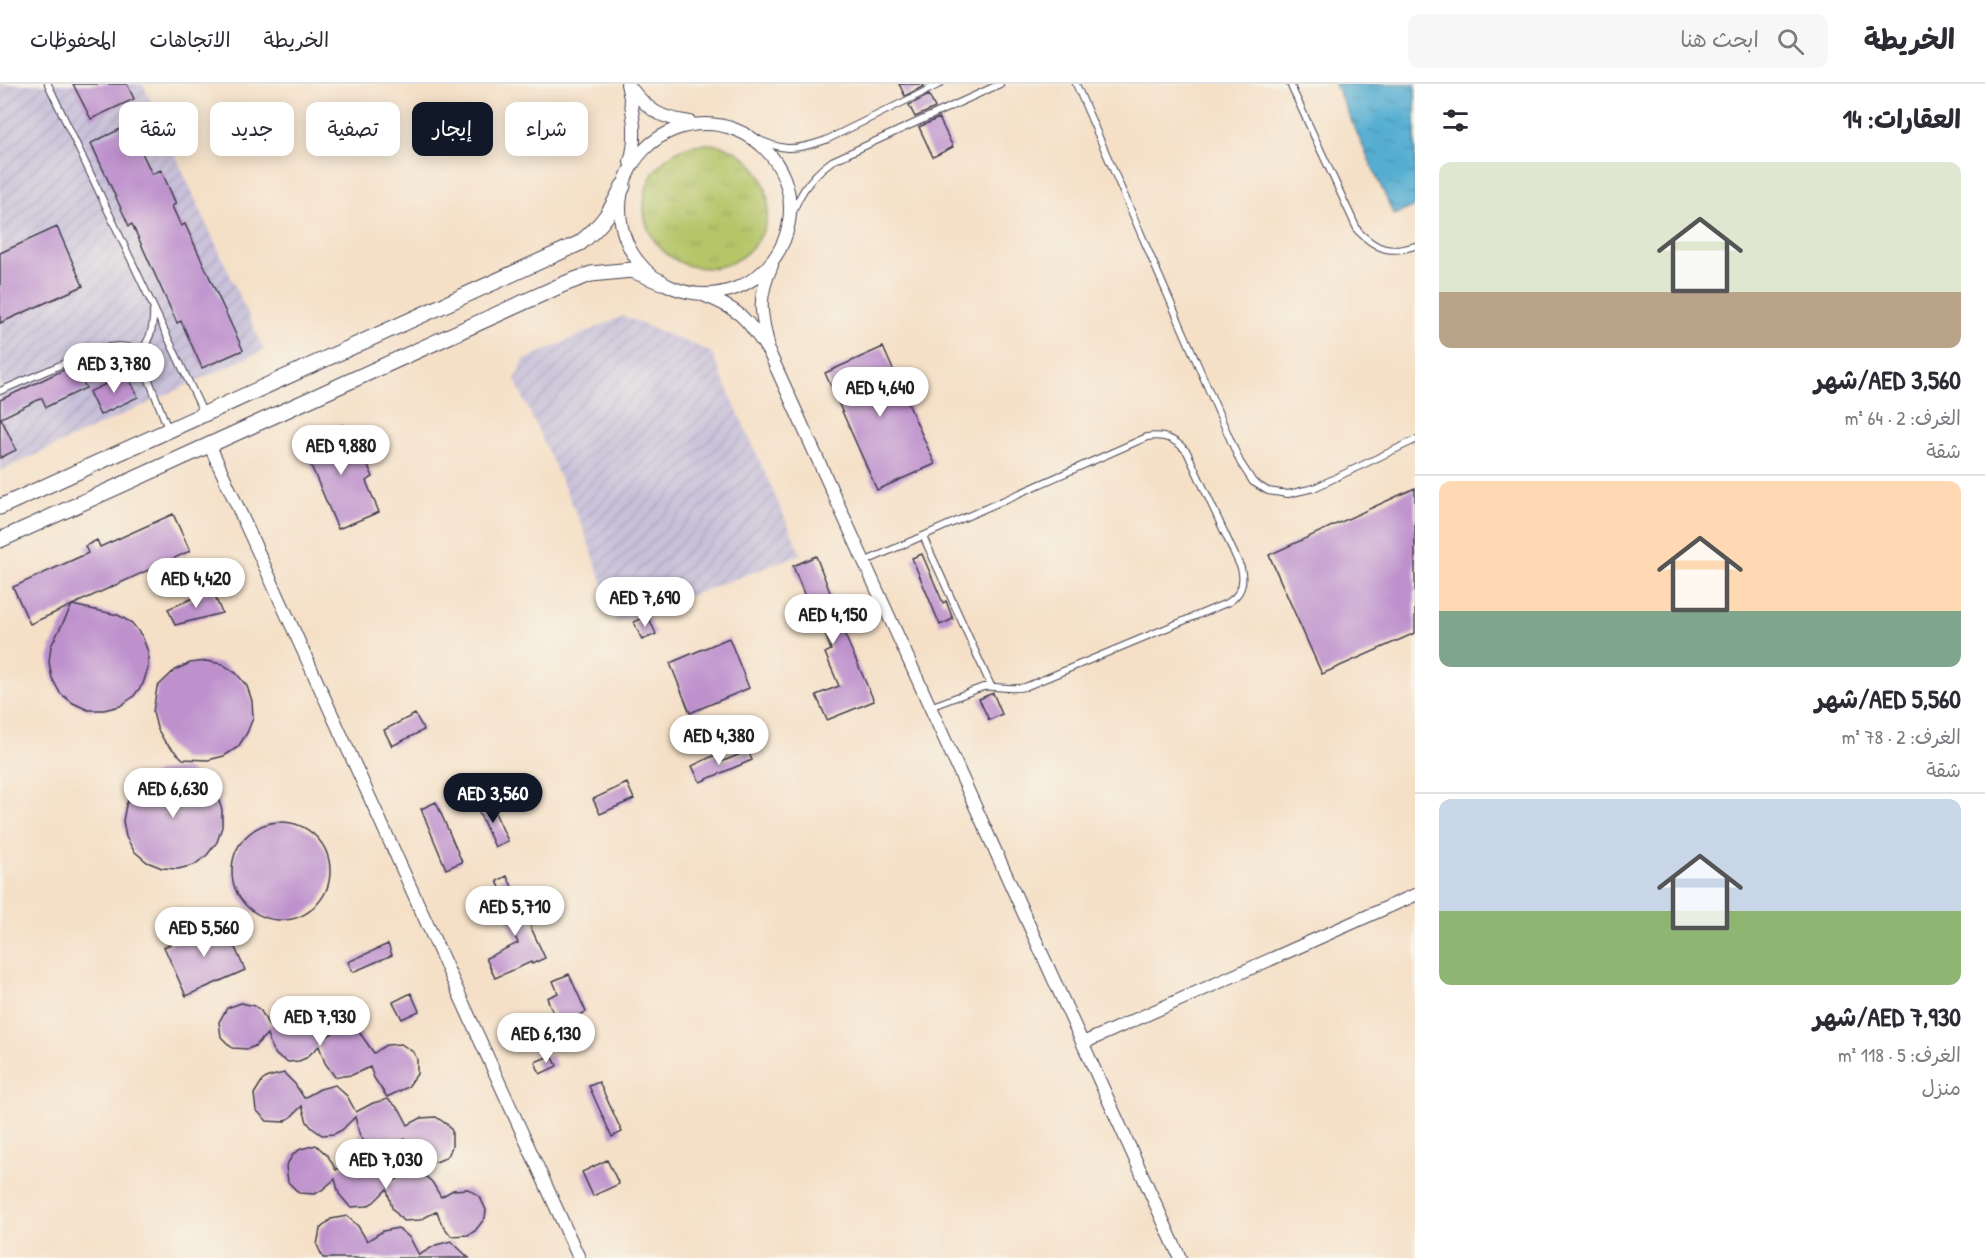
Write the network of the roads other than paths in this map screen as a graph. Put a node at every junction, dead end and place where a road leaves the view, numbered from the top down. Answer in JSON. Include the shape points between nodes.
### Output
{"nodes":[{"id":1,"x":48,"y":84,"type":"edge"},
{"id":2,"x":628,"y":84,"type":"edge"},
{"id":3,"x":940,"y":84,"type":"edge"},
{"id":4,"x":1000,"y":84,"type":"edge"},
{"id":5,"x":1076,"y":84,"type":"edge"},
{"id":6,"x":1290,"y":84,"type":"edge"},
{"id":7,"x":704,"y":123,"type":"junction"},
{"id":8,"x":749,"y":135,"type":"junction"},
{"id":9,"x":624,"y":182,"type":"junction"},
{"id":10,"x":788,"y":226,"type":"junction"},
{"id":11,"x":1415,"y":246,"type":"edge"},
{"id":12,"x":775,"y":257,"type":"junction"},
{"id":13,"x":661,"y":282,"type":"junction"},
{"id":14,"x":700,"y":294,"type":"junction"},
{"id":15,"x":151,"y":302,"type":"junction"},
{"id":16,"x":139,"y":354,"type":"junction"},
{"id":17,"x":771,"y":354,"type":"junction"},
{"id":18,"x":0,"y":391,"type":"edge"},
{"id":19,"x":204,"y":414,"type":"junction"},
{"id":20,"x":169,"y":430,"type":"junction"},
{"id":21,"x":1415,"y":440,"type":"edge"},
{"id":22,"x":210,"y":446,"type":"junction"},
{"id":23,"x":0,"y":507,"type":"edge"},
{"id":24,"x":923,"y":536,"type":"junction"},
{"id":25,"x":0,"y":540,"type":"edge"},
{"id":26,"x":864,"y":562,"type":"junction"},
{"id":27,"x":991,"y":686,"type":"junction"},
{"id":28,"x":929,"y":707,"type":"junction"},
{"id":29,"x":1415,"y":895,"type":"edge"},
{"id":30,"x":1083,"y":1043,"type":"junction"},
{"id":31,"x":579,"y":1258,"type":"edge"},
{"id":32,"x":1180,"y":1258,"type":"edge"}],
"edges":[{"from":1,"to":15,"type":"lane"},
{"from":2,"to":7,"type":"street","via":[[643,104],[659,115]]},
{"from":2,"to":9,"type":"street","via":[[635,131]]},
{"from":3,"to":8,"type":"lane","via":[[809,146],[773,147]]},
{"from":4,"to":10,"type":"lane","via":[[832,161],[806,185]]},
{"from":5,"to":21,"type":"lane","via":[[1240,462],[1253,482],[1268,491],[1288,494],[1314,488]]},
{"from":6,"to":11,"type":"lane","via":[[1358,231],[1383,249]]},
{"from":7,"to":8,"type":"street","via":[[720,124]]},
{"from":7,"to":9,"type":"street","via":[[657,138],[638,156]]},
{"from":8,"to":10,"type":"street","via":[[770,152],[783,175],[790,200]]},
{"from":9,"to":13,"type":"street","via":[[620,213],[626,240],[639,264]]},
{"from":9,"to":19,"type":"street","via":[[600,227],[580,243]]},
{"from":10,"to":12,"type":"street"},
{"from":12,"to":14,"type":"street","via":[[761,273],[742,285]]},
{"from":12,"to":17,"type":"street","via":[[763,286],[761,303]]},
{"from":13,"to":14,"type":"street"},
{"from":13,"to":22,"type":"street","via":[[632,270],[591,274]]},
{"from":14,"to":17,"type":"street","via":[[741,315]]},
{"from":15,"to":16,"type":"lane","via":[[152,330]]},
{"from":15,"to":19,"type":"lane"},
{"from":16,"to":18,"type":"lane","via":[[118,346],[99,348]]},
{"from":16,"to":20,"type":"lane"},
{"from":17,"to":26,"type":"street"},
{"from":19,"to":20,"type":"street"},
{"from":20,"to":23,"type":"street"},
{"from":22,"to":25,"type":"street"},
{"from":22,"to":31,"type":"street"},
{"from":24,"to":26,"type":"lane"},
{"from":24,"to":27,"type":"lane"},
{"from":24,"to":27,"type":"lane","via":[[1147,436],[1163,436],[1177,442],[1186,452],[1241,568],[1242,587],[1229,602],[1025,687],[1008,690]]},
{"from":26,"to":28,"type":"street"},
{"from":27,"to":28,"type":"lane"},
{"from":28,"to":30,"type":"street"},
{"from":29,"to":30,"type":"street"},
{"from":30,"to":32,"type":"street"}]}
